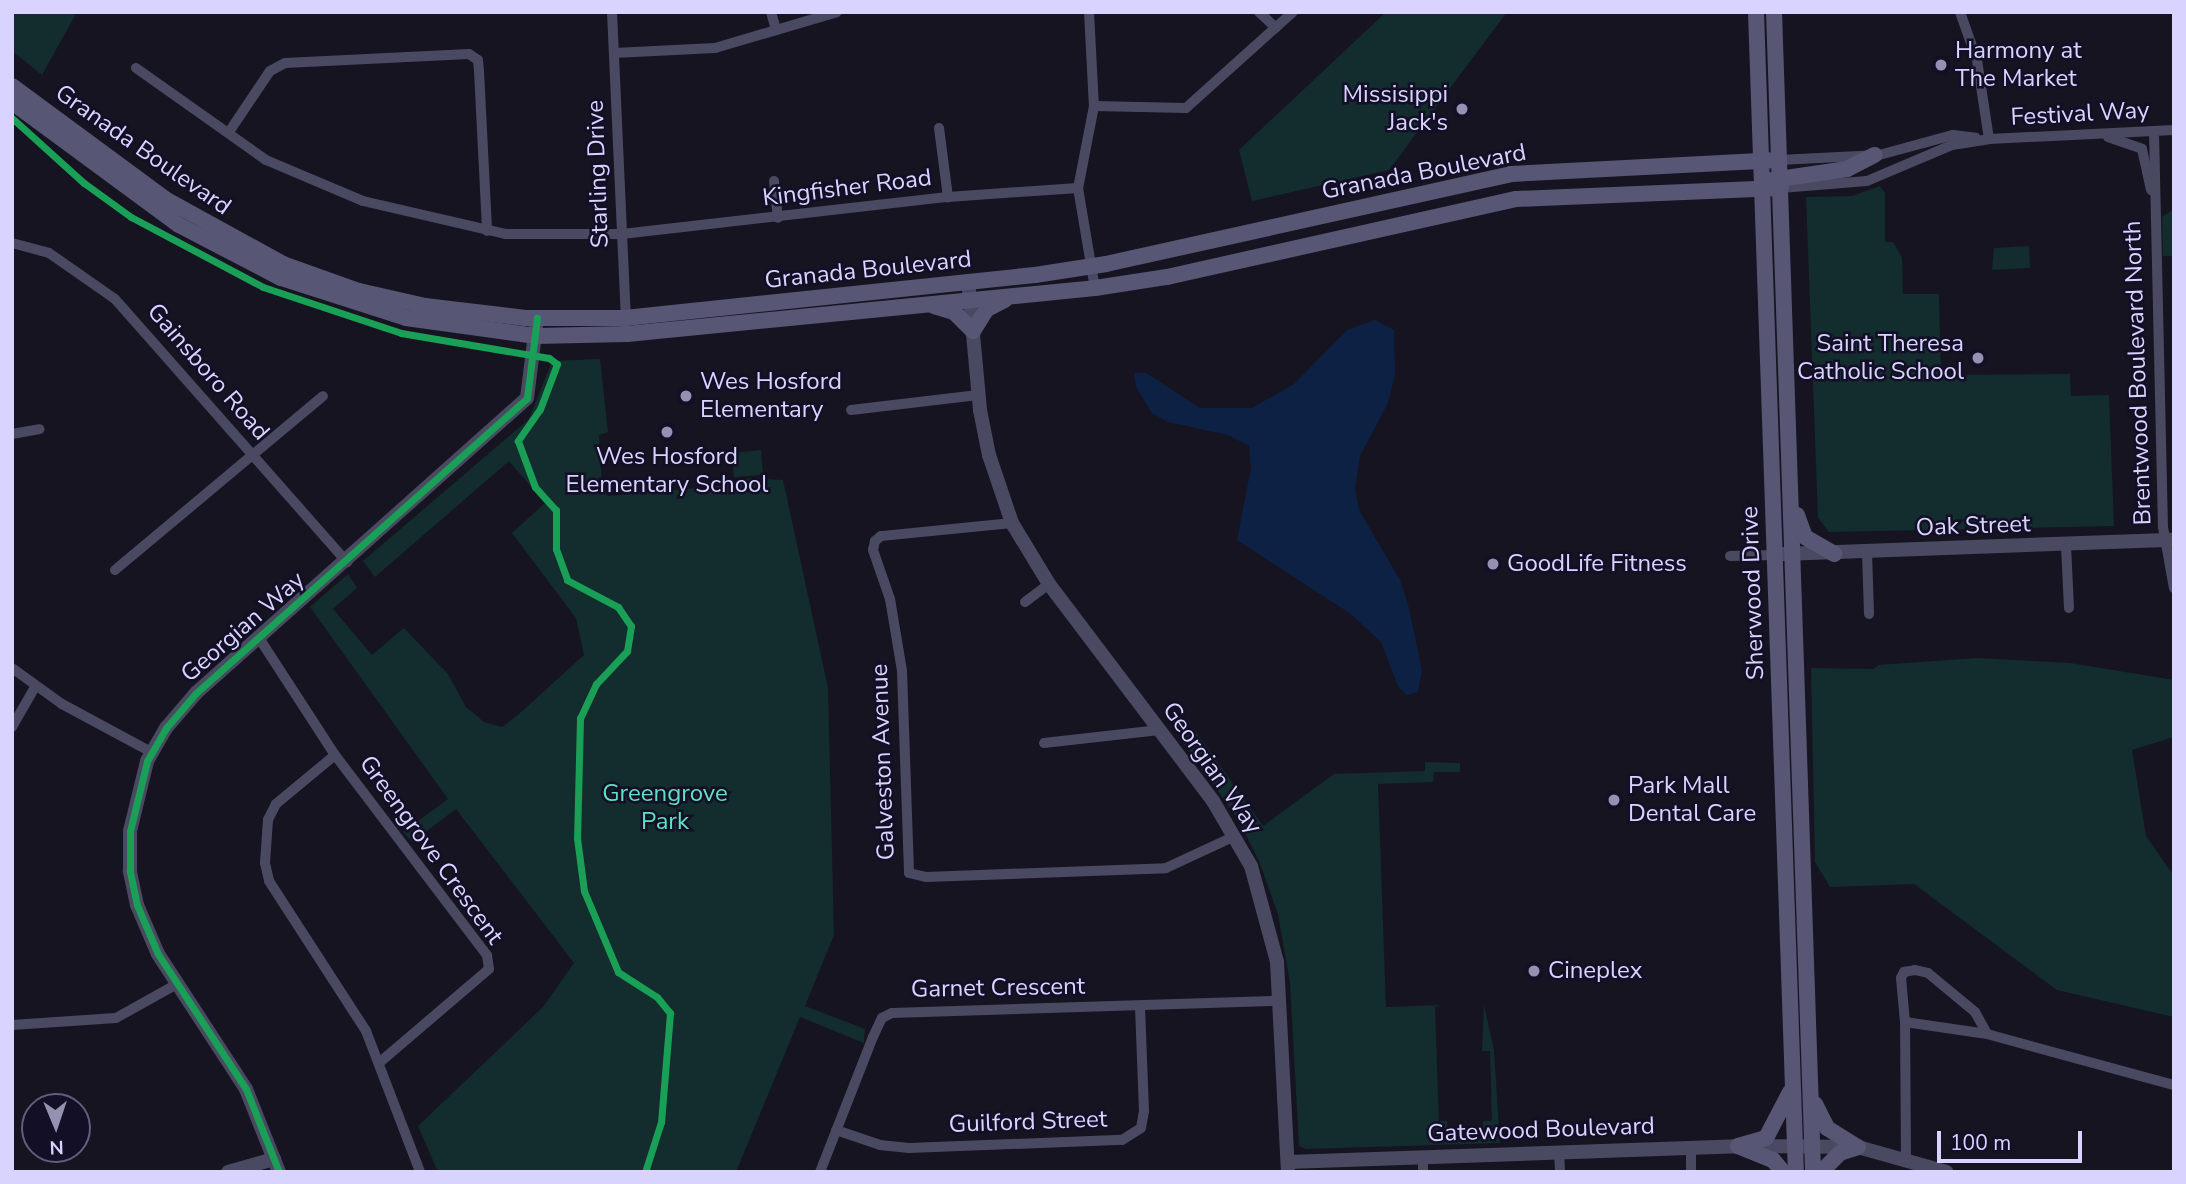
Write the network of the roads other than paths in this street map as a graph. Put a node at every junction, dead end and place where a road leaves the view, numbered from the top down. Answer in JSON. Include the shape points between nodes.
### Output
{"nodes":[{"id":1,"x":612,"y":12,"type":"edge"},
{"id":2,"x":771,"y":12,"type":"edge"},
{"id":3,"x":837,"y":12,"type":"edge"},
{"id":4,"x":1089,"y":12,"type":"edge"},
{"id":5,"x":1259,"y":12,"type":"edge"},
{"id":6,"x":1293,"y":12,"type":"edge"},
{"id":7,"x":1756,"y":12,"type":"edge"},
{"id":8,"x":1774,"y":12,"type":"edge"},
{"id":9,"x":1961,"y":12,"type":"edge"},
{"id":10,"x":1276,"y":28,"type":"junction"},
{"id":11,"x":776,"y":30,"type":"junction"},
{"id":12,"x":614,"y":53,"type":"junction"},
{"id":13,"x":136,"y":68,"type":"dead end"},
{"id":14,"x":12,"y":86,"type":"edge"},
{"id":15,"x":12,"y":102,"type":"edge"},
{"id":16,"x":1094,"y":106,"type":"junction"},
{"id":17,"x":939,"y":128,"type":"dead end"},
{"id":18,"x":2174,"y":130,"type":"edge"},
{"id":19,"x":229,"y":132,"type":"junction"},
{"id":20,"x":2154,"y":132,"type":"junction"},
{"id":21,"x":2091,"y":134,"type":"junction"},
{"id":22,"x":1989,"y":139,"type":"junction"},
{"id":23,"x":1875,"y":155,"type":"joint"},
{"id":24,"x":1761,"y":161,"type":"junction"},
{"id":25,"x":1780,"y":175,"type":"junction"},
{"id":26,"x":774,"y":181,"type":"dead end"},
{"id":27,"x":1078,"y":188,"type":"junction"},
{"id":28,"x":1762,"y":188,"type":"junction"},
{"id":29,"x":948,"y":197,"type":"junction"},
{"id":30,"x":2154,"y":203,"type":"junction"},
{"id":31,"x":778,"y":218,"type":"junction"},
{"id":32,"x":487,"y":231,"type":"junction"},
{"id":33,"x":622,"y":234,"type":"junction"},
{"id":34,"x":12,"y":243,"type":"edge"},
{"id":35,"x":1092,"y":267,"type":"junction"},
{"id":36,"x":968,"y":282,"type":"junction"},
{"id":37,"x":1095,"y":288,"type":"junction"},
{"id":38,"x":1014,"y":295,"type":"junction"},
{"id":39,"x":970,"y":300,"type":"junction"},
{"id":40,"x":928,"y":304,"type":"junction"},
{"id":41,"x":537,"y":318,"type":"junction"},
{"id":42,"x":626,"y":326,"type":"junction"},
{"id":43,"x":973,"y":331,"type":"junction"},
{"id":44,"x":536,"y":336,"type":"junction"},
{"id":45,"x":978,"y":394,"type":"junction"},
{"id":46,"x":323,"y":396,"type":"dead end"},
{"id":47,"x":850,"y":410,"type":"dead end"},
{"id":48,"x":40,"y":429,"type":"dead end"},
{"id":49,"x":12,"y":434,"type":"edge"},
{"id":50,"x":254,"y":457,"type":"junction"},
{"id":51,"x":1791,"y":504,"type":"junction"},
{"id":52,"x":1012,"y":523,"type":"junction"},
{"id":53,"x":2169,"y":540,"type":"edge"},
{"id":54,"x":2066,"y":545,"type":"junction"},
{"id":55,"x":1867,"y":553,"type":"junction"},
{"id":56,"x":1793,"y":554,"type":"junction"},
{"id":57,"x":1834,"y":554,"type":"junction"},
{"id":58,"x":1774,"y":555,"type":"junction"},
{"id":59,"x":1730,"y":556,"type":"dead end"},
{"id":60,"x":347,"y":562,"type":"junction"},
{"id":61,"x":115,"y":570,"type":"dead end"},
{"id":62,"x":1049,"y":584,"type":"junction"},
{"id":63,"x":2174,"y":588,"type":"edge"},
{"id":64,"x":1025,"y":602,"type":"dead end"},
{"id":65,"x":2069,"y":608,"type":"dead end"},
{"id":66,"x":1869,"y":614,"type":"dead end"},
{"id":67,"x":259,"y":638,"type":"junction"},
{"id":68,"x":12,"y":668,"type":"edge"},
{"id":69,"x":35,"y":687,"type":"junction"},
{"id":70,"x":12,"y":727,"type":"edge"},
{"id":71,"x":1159,"y":730,"type":"junction"},
{"id":72,"x":1044,"y":743,"type":"dead end"},
{"id":73,"x":151,"y":752,"type":"junction"},
{"id":74,"x":335,"y":755,"type":"junction"},
{"id":75,"x":1235,"y":835,"type":"junction"},
{"id":76,"x":177,"y":984,"type":"junction"},
{"id":77,"x":1281,"y":1001,"type":"junction"},
{"id":78,"x":1140,"y":1006,"type":"junction"},
{"id":79,"x":1905,"y":1022,"type":"junction"},
{"id":80,"x":12,"y":1025,"type":"edge"},
{"id":81,"x":1987,"y":1034,"type":"junction"},
{"id":82,"x":380,"y":1062,"type":"junction"},
{"id":83,"x":1810,"y":1078,"type":"junction"},
{"id":84,"x":2174,"y":1086,"type":"edge"},
{"id":85,"x":1792,"y":1087,"type":"junction"},
{"id":86,"x":836,"y":1130,"type":"junction"},
{"id":87,"x":1738,"y":1146,"type":"junction"},
{"id":88,"x":1795,"y":1147,"type":"junction"},
{"id":89,"x":1812,"y":1147,"type":"junction"},
{"id":90,"x":1858,"y":1147,"type":"junction"},
{"id":91,"x":1690,"y":1149,"type":"junction"},
{"id":92,"x":1559,"y":1152,"type":"junction"},
{"id":93,"x":1906,"y":1160,"type":"junction"},
{"id":94,"x":1423,"y":1164,"type":"edge"},
{"id":95,"x":276,"y":1165,"type":"edge"},
{"id":96,"x":1288,"y":1167,"type":"edge"},
{"id":97,"x":228,"y":1172,"type":"edge"},
{"id":98,"x":252,"y":1172,"type":"edge"},
{"id":99,"x":420,"y":1172,"type":"edge"},
{"id":100,"x":820,"y":1172,"type":"edge"},
{"id":101,"x":1560,"y":1172,"type":"edge"},
{"id":102,"x":1691,"y":1172,"type":"edge"},
{"id":103,"x":1783,"y":1172,"type":"edge"},
{"id":104,"x":1796,"y":1172,"type":"edge"},
{"id":105,"x":1813,"y":1172,"type":"edge"},
{"id":106,"x":1821,"y":1172,"type":"edge"},
{"id":107,"x":1947,"y":1172,"type":"edge"}],
"edges":[{"from":1,"to":12,"type":"street","name":"Starling Drive"},
{"from":2,"to":11,"type":"street"},
{"from":3,"to":11,"type":"street"},
{"from":4,"to":16,"type":"street"},
{"from":5,"to":10,"type":"street"},
{"from":6,"to":10,"type":"street"},
{"from":7,"to":24,"type":"main road","name":"Sherwood Drive"},
{"from":8,"to":25,"type":"main road","name":"Sherwood Drive"},
{"from":9,"to":22,"type":"street","via":[[1977,60]]},
{"from":10,"to":16,"type":"street","via":[[1186,108]]},
{"from":11,"to":12,"type":"street","via":[[715,48]]},
{"from":12,"to":33,"type":"street","name":"Starling Drive"},
{"from":13,"to":19,"type":"street","name":"Kingfisher Road"},
{"from":14,"to":41,"type":"main road","name":"Granada Boulevard","via":[[165,199],[283,264],[359,291],[425,306]]},
{"from":15,"to":44,"type":"main road","name":"Granada Boulevard","via":[[179,225],[281,278],[406,318]]},
{"from":16,"to":27,"type":"street"},
{"from":17,"to":29,"type":"street"},
{"from":18,"to":20,"type":"street","name":"Festival Way"},
{"from":19,"to":32,"type":"street","name":"Kingfisher Road","via":[[266,160],[363,201]]},
{"from":19,"to":32,"type":"street","via":[[270,71],[285,63],[469,54],[478,60]]},
{"from":20,"to":21,"type":"street","name":"Festival Way"},
{"from":20,"to":30,"type":"street"},
{"from":21,"to":22,"type":"street","name":"Festival Way"},
{"from":21,"to":30,"type":"street","via":[[2141,149]]},
{"from":22,"to":23,"type":"street","name":"Festival Way","via":[[1953,135]]},
{"from":22,"to":25,"type":"street","name":"Festival Way","via":[[1952,145],[1867,181]]},
{"from":23,"to":25,"type":"main road","via":[[1847,169]]},
{"from":24,"to":25,"type":"main road","name":"Granada Boulevard"},
{"from":24,"to":28,"type":"main road","name":"Sherwood Drive"},
{"from":24,"to":35,"type":"main road","name":"Granada Boulevard","via":[[1511,174]]},
{"from":25,"to":28,"type":"main road","name":"Granada Boulevard"},
{"from":25,"to":51,"type":"main road","name":"Sherwood Drive"},
{"from":26,"to":31,"type":"street"},
{"from":27,"to":29,"type":"street","name":"Kingfisher Road"},
{"from":27,"to":35,"type":"street"},
{"from":28,"to":37,"type":"main road","name":"Granada Boulevard","via":[[1516,199],[1167,277]]},
{"from":28,"to":58,"type":"main road","name":"Sherwood Drive"},
{"from":29,"to":31,"type":"street","name":"Kingfisher Road"},
{"from":30,"to":53,"type":"street","name":"Brentwood Boulevard North"},
{"from":31,"to":33,"type":"street","name":"Kingfisher Road"},
{"from":32,"to":33,"type":"street","name":"Kingfisher Road"},
{"from":33,"to":42,"type":"street","name":"Starling Drive"},
{"from":34,"to":50,"type":"street","name":"Gainsboro Road","via":[[49,253],[115,299]]},
{"from":35,"to":36,"type":"main road","name":"Granada Boulevard"},
{"from":35,"to":37,"type":"street"},
{"from":36,"to":39,"type":"street","name":"Georgian Way"},
{"from":36,"to":42,"type":"main road","name":"Granada Boulevard"},
{"from":37,"to":38,"type":"main road","name":"Granada Boulevard"},
{"from":38,"to":39,"type":"main road","name":"Granada Boulevard"},
{"from":38,"to":43,"type":"main road","via":[[987,309]]},
{"from":39,"to":40,"type":"main road","name":"Granada Boulevard"},
{"from":39,"to":43,"type":"street","name":"Georgian Way"},
{"from":40,"to":42,"type":"main road","name":"Granada Boulevard"},
{"from":40,"to":43,"type":"main road","via":[[954,312]]},
{"from":41,"to":42,"type":"main road","name":"Granada Boulevard"},
{"from":41,"to":44,"type":"street","name":"Georgian Way"},
{"from":42,"to":44,"type":"main road","name":"Granada Boulevard"},
{"from":43,"to":45,"type":"street","name":"Georgian Way"},
{"from":44,"to":60,"type":"street","name":"Georgian Way","via":[[527,398]]},
{"from":45,"to":47,"type":"street"},
{"from":45,"to":52,"type":"street","name":"Georgian Way","via":[[989,455]]},
{"from":46,"to":50,"type":"street"},
{"from":48,"to":49,"type":"street"},
{"from":50,"to":60,"type":"street","name":"Gainsboro Road"},
{"from":50,"to":61,"type":"street"},
{"from":51,"to":56,"type":"main road","name":"Sherwood Drive"},
{"from":51,"to":57,"type":"main road","via":[[1805,537]]},
{"from":52,"to":62,"type":"street","name":"Georgian Way"},
{"from":52,"to":75,"type":"street","name":"Galveston Avenue","via":[[881,536],[875,541],[873,550],[890,599],[902,671],[909,873],[926,877],[1166,869]]},
{"from":53,"to":54,"type":"street","name":"Oak Street"},
{"from":53,"to":63,"type":"street","name":"Brentwood Boulevard North"},
{"from":54,"to":55,"type":"street","name":"Oak Street"},
{"from":54,"to":65,"type":"street"},
{"from":55,"to":57,"type":"street","name":"Oak Street"},
{"from":55,"to":66,"type":"street"},
{"from":56,"to":57,"type":"street","name":"Oak Street"},
{"from":56,"to":58,"type":"street","name":"Oak Street"},
{"from":56,"to":83,"type":"main road","name":"Sherwood Drive"},
{"from":58,"to":59,"type":"street"},
{"from":58,"to":85,"type":"main road","name":"Sherwood Drive"},
{"from":60,"to":67,"type":"street","name":"Georgian Way"},
{"from":62,"to":64,"type":"street"},
{"from":62,"to":71,"type":"street","name":"Georgian Way"},
{"from":67,"to":73,"type":"street","name":"Georgian Way","via":[[188,702]]},
{"from":67,"to":74,"type":"street","name":"Greengrove Crescent"},
{"from":68,"to":69,"type":"street"},
{"from":69,"to":70,"type":"street"},
{"from":69,"to":73,"type":"street"},
{"from":71,"to":72,"type":"street"},
{"from":71,"to":75,"type":"street","name":"Georgian Way"},
{"from":73,"to":76,"type":"street","name":"Georgian Way","via":[[136,796],[131,871],[146,932]]},
{"from":74,"to":82,"type":"street","via":[[276,804],[268,820],[265,863],[269,881],[366,1031]]},
{"from":74,"to":82,"type":"street","name":"Greengrove Crescent","via":[[487,955],[489,969]]},
{"from":75,"to":77,"type":"street","name":"Georgian Way","via":[[1264,905]]},
{"from":76,"to":80,"type":"street","via":[[116,1018]]},
{"from":76,"to":95,"type":"street","name":"Georgian Way","via":[[246,1089]]},
{"from":77,"to":78,"type":"street","name":"Garnet Crescent"},
{"from":77,"to":96,"type":"street","name":"Georgian Way"},
{"from":78,"to":86,"type":"street","name":"Garnet Crescent","via":[[892,1013],[882,1018]]},
{"from":78,"to":86,"type":"street","name":"Guilford Street","via":[[1144,1111],[1141,1128],[1122,1140],[909,1148],[880,1145]]},
{"from":79,"to":81,"type":"street"},
{"from":79,"to":81,"type":"street","via":[[1901,978],[1904,972],[1915,970],[1928,973],[1975,1012]]},
{"from":79,"to":93,"type":"street"},
{"from":81,"to":84,"type":"street"},
{"from":82,"to":99,"type":"street"},
{"from":83,"to":89,"type":"main road","name":"Sherwood Drive"},
{"from":83,"to":90,"type":"main road","via":[[1823,1124]]},
{"from":85,"to":87,"type":"main road","via":[[1766,1138]]},
{"from":85,"to":88,"type":"main road","name":"Sherwood Drive"},
{"from":86,"to":100,"type":"street","name":"Garnet Crescent"},
{"from":87,"to":88,"type":"street","name":"Gatewood Boulevard"},
{"from":87,"to":91,"type":"street","name":"Gatewood Boulevard"},
{"from":87,"to":103,"type":"main road","via":[[1773,1160]]},
{"from":88,"to":89,"type":"street","name":"Gatewood Boulevard"},
{"from":88,"to":104,"type":"main road","name":"Sherwood Drive"},
{"from":89,"to":90,"type":"street","name":"Gatewood Boulevard"},
{"from":89,"to":105,"type":"main road","name":"Sherwood Drive"},
{"from":90,"to":93,"type":"street","name":"Gatewood Boulevard"},
{"from":90,"to":106,"type":"main road","via":[[1840,1153]]},
{"from":91,"to":92,"type":"street","name":"Gatewood Boulevard"},
{"from":91,"to":102,"type":"street"},
{"from":92,"to":94,"type":"street","name":"Gatewood Boulevard"},
{"from":92,"to":101,"type":"street"},
{"from":93,"to":107,"type":"street","name":"Gatewood Boulevard"},
{"from":94,"to":96,"type":"street","name":"Gatewood Boulevard"},
{"from":95,"to":97,"type":"street","via":[[259,1159]]},
{"from":95,"to":98,"type":"street"}]}
